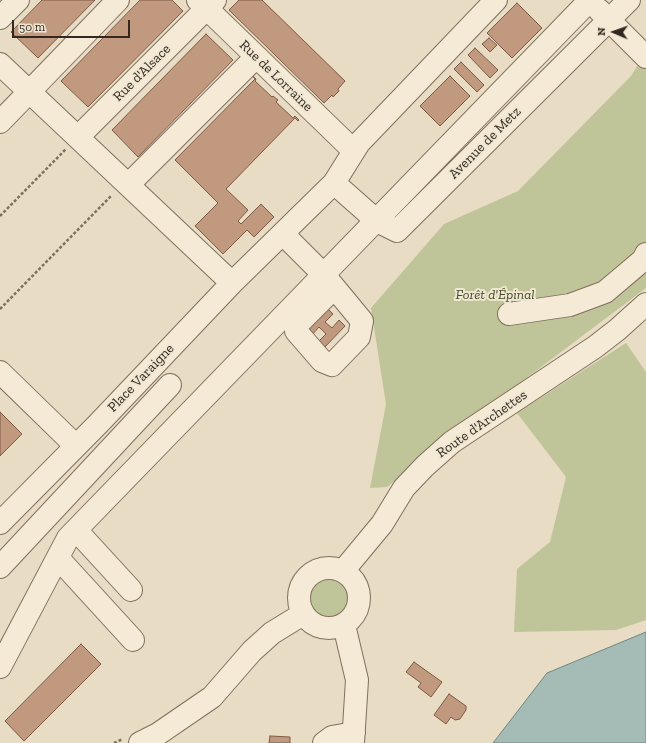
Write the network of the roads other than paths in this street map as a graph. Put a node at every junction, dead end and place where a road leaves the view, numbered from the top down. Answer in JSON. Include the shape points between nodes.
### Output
{"nodes":[{"id":1,"x":18,"y":0,"type":"edge"},
{"id":2,"x":118,"y":0,"type":"edge"},
{"id":3,"x":496,"y":0,"type":"edge"},
{"id":4,"x":590,"y":0,"type":"edge"},
{"id":5,"x":629,"y":0,"type":"edge"},
{"id":6,"x":207,"y":3,"type":"edge"},
{"id":7,"x":0,"y":18,"type":"edge"},
{"id":8,"x":609,"y":20,"type":"junction"},
{"id":9,"x":256,"y":57,"type":"junction"},
{"id":10,"x":646,"y":57,"type":"edge"},
{"id":11,"x":0,"y":64,"type":"edge"},
{"id":12,"x":30,"y":92,"type":"junction"},
{"id":13,"x":0,"y":122,"type":"edge"},
{"id":14,"x":78,"y":137,"type":"junction"},
{"id":15,"x":354,"y":151,"type":"junction"},
{"id":16,"x":334,"y":183,"type":"junction"},
{"id":17,"x":127,"y":184,"type":"junction"},
{"id":18,"x":377,"y":221,"type":"junction"},
{"id":19,"x":283,"y":234,"type":"junction"},
{"id":20,"x":646,"y":254,"type":"edge"},
{"id":21,"x":329,"y":282,"type":"junction"},
{"id":22,"x":232,"y":283,"type":"junction"},
{"id":23,"x":646,"y":304,"type":"edge"},
{"id":24,"x":509,"y":314,"type":"dead end"},
{"id":25,"x":153,"y":366,"type":"junction"},
{"id":26,"x":0,"y":372,"type":"edge"},
{"id":27,"x":170,"y":385,"type":"junction"},
{"id":28,"x":193,"y":410,"type":"junction"},
{"id":29,"x":70,"y":452,"type":"junction"},
{"id":30,"x":84,"y":478,"type":"junction"},
{"id":31,"x":0,"y":523,"type":"edge"},
{"id":32,"x":76,"y":530,"type":"junction"},
{"id":33,"x":58,"y":558,"type":"junction"},
{"id":34,"x":0,"y":567,"type":"edge"},
{"id":35,"x":343,"y":571,"type":"junction"},
{"id":36,"x":131,"y":590,"type":"dead end"},
{"id":37,"x":303,"y":614,"type":"junction"},
{"id":38,"x":344,"y":625,"type":"junction"},
{"id":39,"x":134,"y":640,"type":"dead end"},
{"id":40,"x":0,"y":667,"type":"edge"},
{"id":41,"x":354,"y":738,"type":"edge"},
{"id":42,"x":140,"y":743,"type":"edge"},
{"id":43,"x":324,"y":743,"type":"edge"}],
"edges":[{"from":1,"to":7,"type":"street"},
{"from":2,"to":12,"type":"street"},
{"from":3,"to":15,"type":"street"},
{"from":4,"to":8,"type":"street"},
{"from":4,"to":18,"type":"street"},
{"from":5,"to":8,"type":"street","name":"Avenue de Metz"},
{"from":6,"to":9,"type":"street","name":"Rue de Lorraine"},
{"from":6,"to":14,"type":"street","name":"Rue d'Alsace"},
{"from":8,"to":10,"type":"street"},
{"from":8,"to":18,"type":"street","name":"Avenue de Metz","via":[[397,231]]},
{"from":9,"to":15,"type":"street","name":"Rue de Lorraine"},
{"from":9,"to":17,"type":"street"},
{"from":11,"to":12,"type":"street"},
{"from":12,"to":13,"type":"street"},
{"from":12,"to":14,"type":"street"},
{"from":14,"to":17,"type":"street"},
{"from":15,"to":16,"type":"street"},
{"from":16,"to":18,"type":"street","name":"Avenue de Metz"},
{"from":16,"to":19,"type":"street"},
{"from":17,"to":22,"type":"street"},
{"from":18,"to":21,"type":"street"},
{"from":19,"to":21,"type":"street"},
{"from":19,"to":22,"type":"street","name":"Place Varaigne"},
{"from":20,"to":24,"type":"street","via":[[643,260],[605,292],[570,305]]},
{"from":21,"to":28,"type":"street"},
{"from":22,"to":25,"type":"street","name":"Place Varaigne"},
{"from":23,"to":35,"type":"street","name":"Route d'Archettes","via":[[596,347],[452,442],[404,488],[382,524]]},
{"from":25,"to":27,"type":"street"},
{"from":25,"to":29,"type":"street","name":"Place Varaigne"},
{"from":26,"to":29,"type":"street"},
{"from":27,"to":28,"type":"street"},
{"from":27,"to":30,"type":"street","name":"Place Varaigne"},
{"from":28,"to":32,"type":"street"},
{"from":29,"to":30,"type":"street"},
{"from":29,"to":31,"type":"street","name":"Place Varaigne"},
{"from":30,"to":34,"type":"street","name":"Place Varaigne"},
{"from":32,"to":33,"type":"street","via":[[68,538]]},
{"from":32,"to":36,"type":"street"},
{"from":33,"to":39,"type":"street"},
{"from":33,"to":40,"type":"street"},
{"from":35,"to":37,"type":"street","via":[[323,568],[314,571],[305,580],[300,589],[299,603]]},
{"from":35,"to":38,"type":"street","via":[[356,583],[360,596],[359,606],[353,617]]},
{"from":37,"to":38,"type":"street","via":[[319,627],[328,629]]},
{"from":37,"to":42,"type":"street","via":[[272,633],[252,651],[212,697],[158,734]]},
{"from":38,"to":41,"type":"street","via":[[357,680]]},
{"from":41,"to":43,"type":"street","via":[[332,736]]}]}
